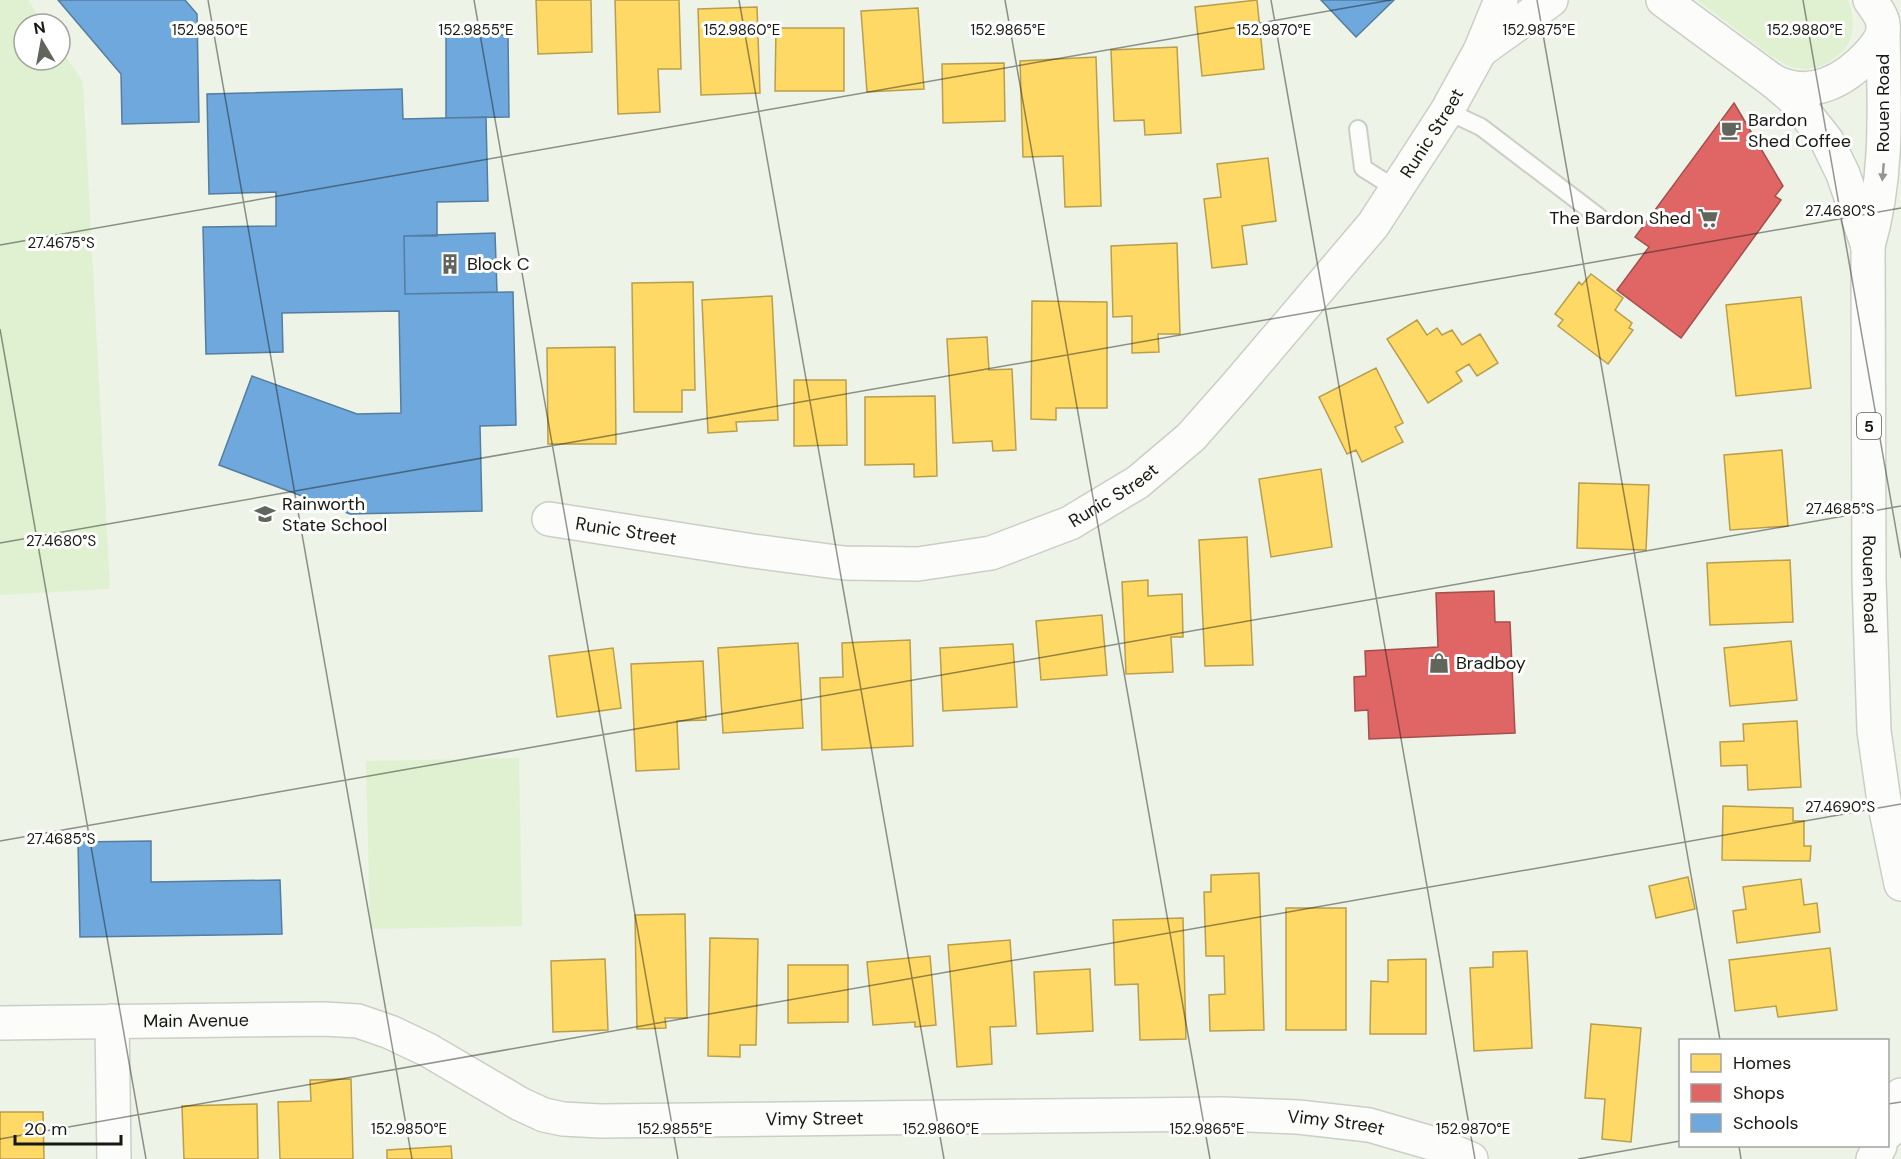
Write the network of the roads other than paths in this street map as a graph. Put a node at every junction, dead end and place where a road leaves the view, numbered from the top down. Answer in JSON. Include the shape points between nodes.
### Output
{"nodes":[{"id":1,"x":1501,"y":0,"type":"edge"},
{"id":2,"x":1551,"y":0,"type":"edge"},
{"id":3,"x":1663,"y":0,"type":"edge"},
{"id":4,"x":1881,"y":14,"type":"edge"},
{"id":5,"x":1480,"y":51,"type":"junction"},
{"id":6,"x":1773,"y":81,"type":"junction"},
{"id":7,"x":1447,"y":111,"type":"junction"},
{"id":8,"x":1358,"y":129,"type":"dead end"},
{"id":9,"x":1396,"y":189,"type":"junction"},
{"id":10,"x":1599,"y":217,"type":"dead end"},
{"id":11,"x":1868,"y":246,"type":"junction"},
{"id":12,"x":549,"y":519,"type":"dead end"},
{"id":13,"x":1901,"y":884,"type":"edge"},
{"id":14,"x":112,"y":1021,"type":"junction"},
{"id":15,"x":0,"y":1023,"type":"edge"},
{"id":16,"x":390,"y":1032,"type":"joint"},
{"id":17,"x":1901,"y":1095,"type":"edge"},
{"id":18,"x":1889,"y":1127,"type":"edge"},
{"id":19,"x":114,"y":1159,"type":"edge"},
{"id":20,"x":1472,"y":1159,"type":"edge"}],
"edges":[{"from":1,"to":5,"type":"main road","name":"Runic Street"},
{"from":2,"to":5,"type":"main road","name":"Runic Street"},
{"from":3,"to":6,"type":"main road","number":"5"},
{"from":4,"to":6,"type":"main road","via":[[1876,47],[1839,80],[1800,89]]},
{"from":4,"to":11,"type":"main road","name":"Rouen Road","number":"5","one_way":true,"via":[[1883,163],[1879,204]]},
{"from":5,"to":7,"type":"main road","name":"Runic Street"},
{"from":6,"to":11,"type":"main road","name":"Rouen Road","number":"5","via":[[1793,98],[1827,141]]},
{"from":7,"to":9,"type":"main road","name":"Runic Street"},
{"from":7,"to":10,"type":"lane","via":[[1481,127]]},
{"from":8,"to":9,"type":"lane","via":[[1363,168]]},
{"from":9,"to":12,"type":"main road","name":"Runic Street","via":[[1373,225],[1191,437],[1138,482],[1070,523],[991,553],[918,564],[821,560]]},
{"from":11,"to":13,"type":"main road","name":"Rouen Road","number":"5","via":[[1869,580],[1874,731]]},
{"from":14,"to":15,"type":"main road","name":"Main Avenue"},
{"from":14,"to":16,"type":"main road","name":"Main Avenue","via":[[324,1019],[358,1021]]},
{"from":14,"to":19,"type":"main road"},
{"from":16,"to":20,"type":"main road","name":"Vimy Street","via":[[520,1104],[563,1119],[1224,1114],[1298,1117],[1369,1125]]},
{"from":17,"to":18,"type":"main road"}]}
